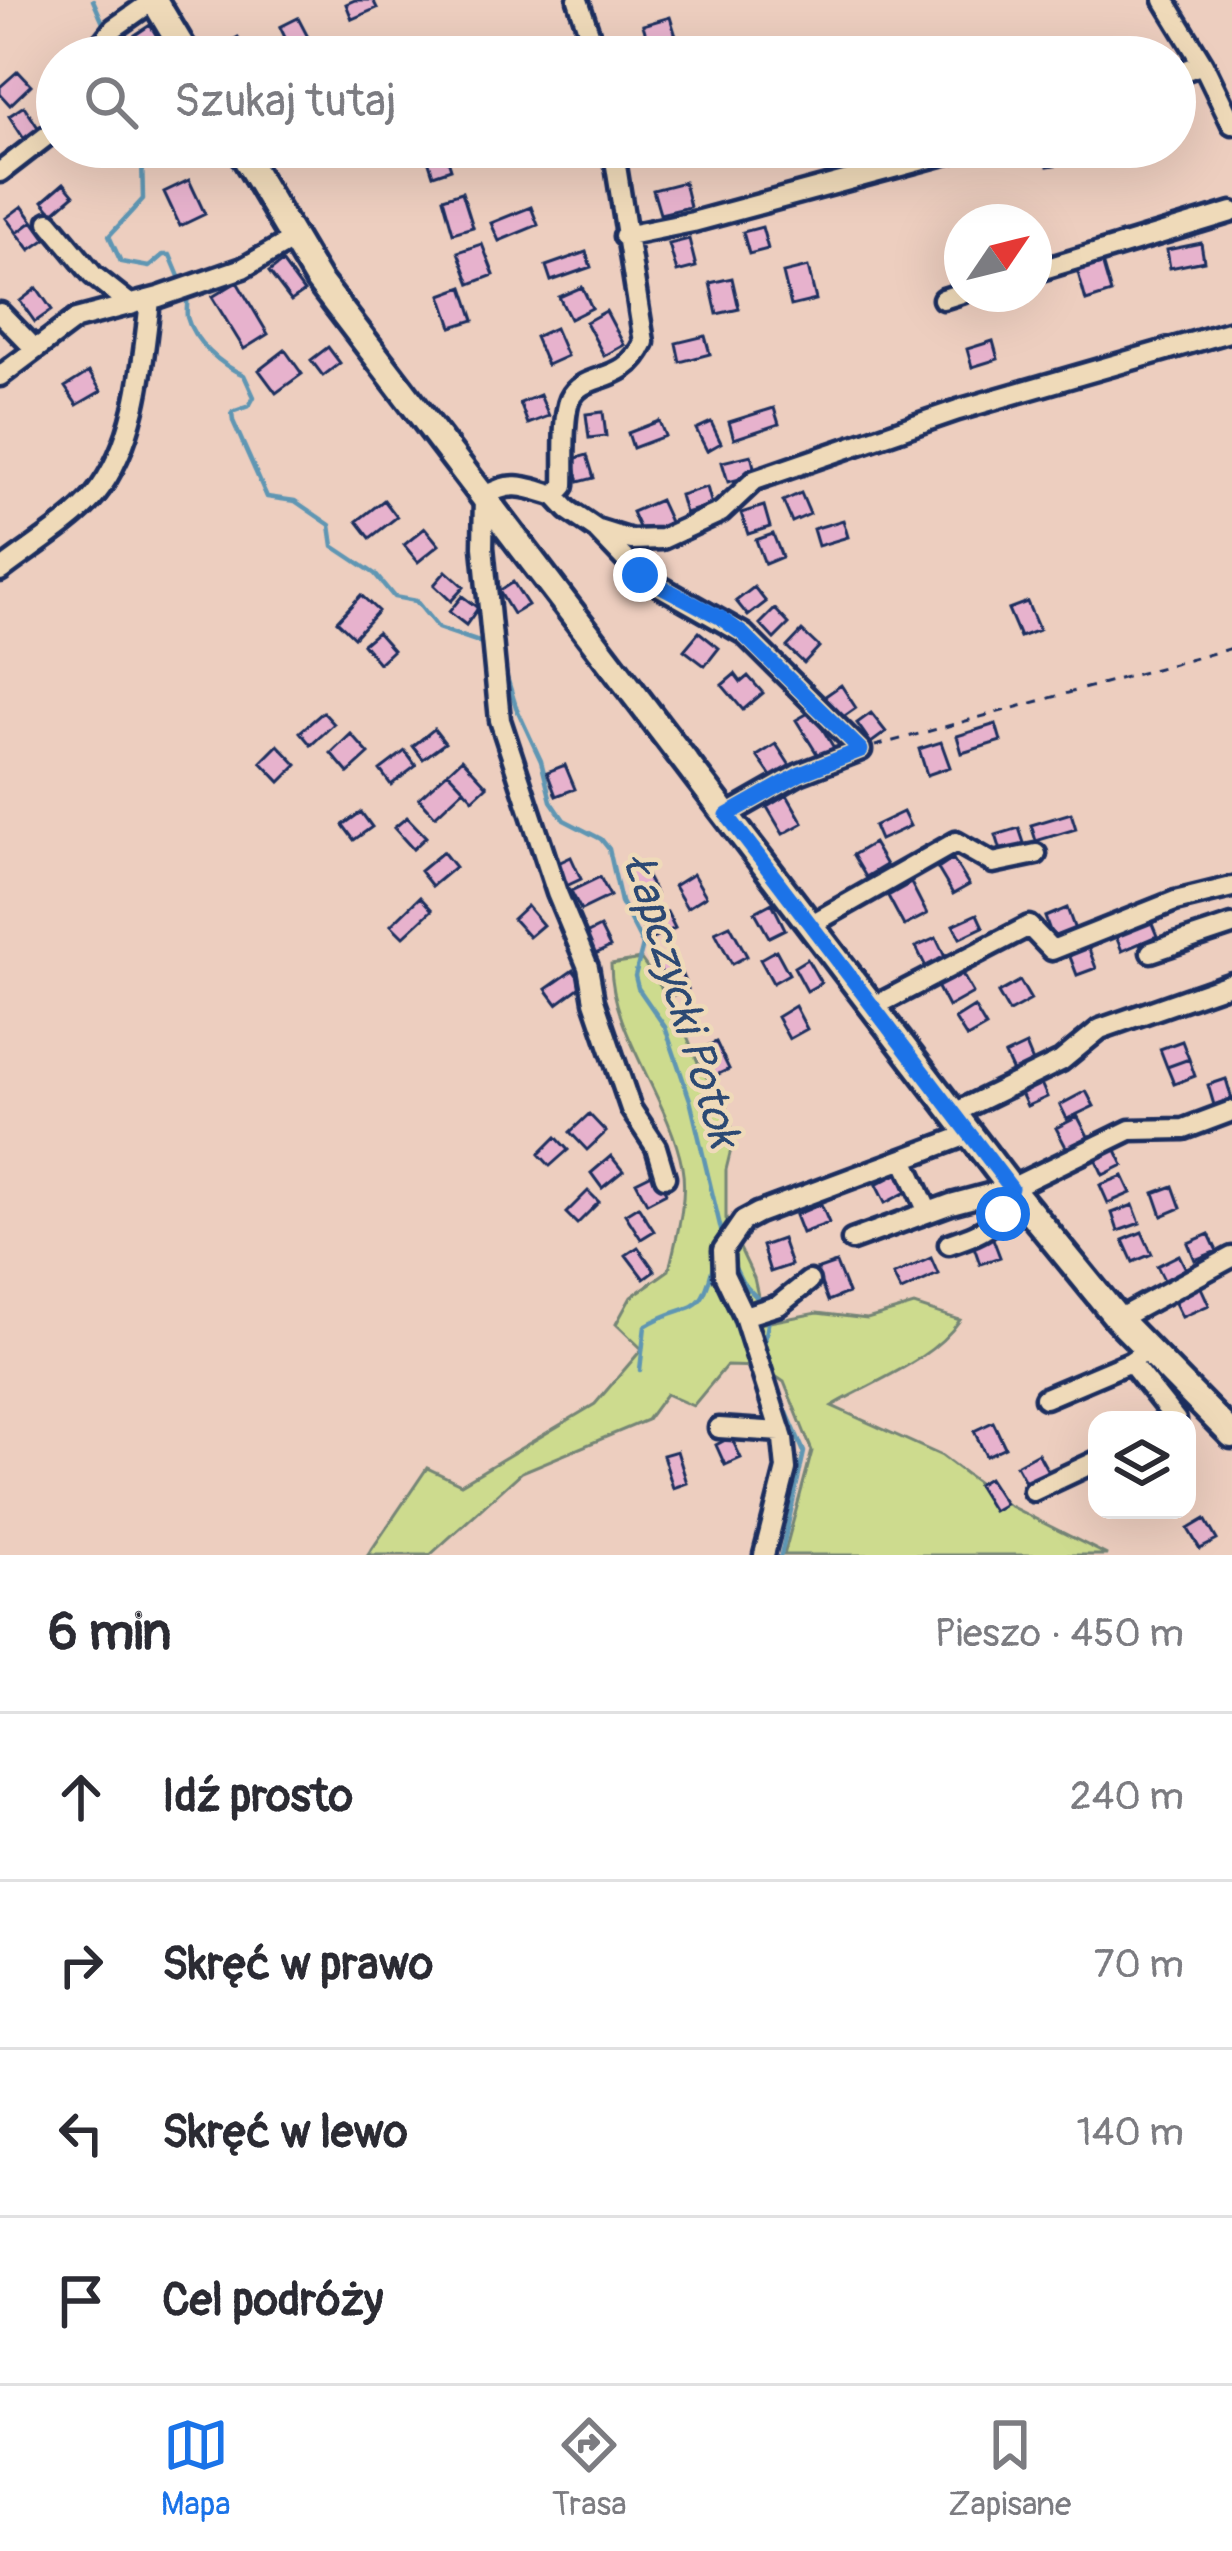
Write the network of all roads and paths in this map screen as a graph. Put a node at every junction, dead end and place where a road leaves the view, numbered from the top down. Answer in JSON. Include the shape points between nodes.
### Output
{"nodes":[{"id":1,"x":154,"y":0,"type":"edge"},
{"id":2,"x":578,"y":0,"type":"edge"},
{"id":3,"x":1164,"y":0,"type":"edge"},
{"id":4,"x":109,"y":36,"type":"edge"},
{"id":5,"x":175,"y":36,"type":"edge"},
{"id":6,"x":590,"y":36,"type":"edge"},
{"id":7,"x":1186,"y":36,"type":"edge"},
{"id":8,"x":1196,"y":53,"type":"edge"},
{"id":9,"x":1203,"y":64,"type":"junction"},
{"id":10,"x":1196,"y":66,"type":"edge"},
{"id":11,"x":1232,"y":124,"type":"edge"},
{"id":12,"x":36,"y":144,"type":"edge"},
{"id":13,"x":251,"y":168,"type":"edge"},
{"id":14,"x":616,"y":168,"type":"edge"},
{"id":15,"x":893,"y":168,"type":"edge"},
{"id":16,"x":0,"y":172,"type":"edge"},
{"id":17,"x":1232,"y":212,"type":"edge"},
{"id":18,"x":49,"y":222,"type":"dead end"},
{"id":19,"x":624,"y":236,"type":"junction"},
{"id":20,"x":292,"y":240,"type":"junction"},
{"id":21,"x":1052,"y":267,"type":"edge"},
{"id":22,"x":141,"y":302,"type":"junction"},
{"id":23,"x":0,"y":313,"type":"edge"},
{"id":24,"x":1232,"y":331,"type":"edge"},
{"id":25,"x":35,"y":349,"type":"junction"},
{"id":26,"x":0,"y":376,"type":"edge"},
{"id":27,"x":555,"y":496,"type":"junction"},
{"id":28,"x":484,"y":497,"type":"junction"},
{"id":29,"x":596,"y":529,"type":"junction"},
{"id":30,"x":0,"y":571,"type":"edge"},
{"id":31,"x":1232,"y":648,"type":"edge"},
{"id":32,"x":861,"y":750,"type":"junction"},
{"id":33,"x":727,"y":815,"type":"junction"},
{"id":34,"x":1036,"y":854,"type":"dead end"},
{"id":35,"x":1232,"y":887,"type":"edge"},
{"id":36,"x":810,"y":925,"type":"junction"},
{"id":37,"x":1232,"y":926,"type":"edge"},
{"id":38,"x":1151,"y":952,"type":"dead end"},
{"id":39,"x":1232,"y":983,"type":"edge"},
{"id":40,"x":873,"y":1007,"type":"junction"},
{"id":41,"x":1232,"y":1112,"type":"edge"},
{"id":42,"x":954,"y":1114,"type":"junction"},
{"id":43,"x":970,"y":1134,"type":"junction"},
{"id":44,"x":904,"y":1159,"type":"junction"},
{"id":45,"x":665,"y":1177,"type":"dead end"},
{"id":46,"x":1011,"y":1188,"type":"junction"},
{"id":47,"x":928,"y":1212,"type":"junction"},
{"id":48,"x":853,"y":1240,"type":"dead end"},
{"id":49,"x":949,"y":1244,"type":"dead end"},
{"id":50,"x":1232,"y":1257,"type":"edge"},
{"id":51,"x":809,"y":1281,"type":"dead end"},
{"id":52,"x":744,"y":1316,"type":"junction"},
{"id":53,"x":1118,"y":1319,"type":"junction"},
{"id":54,"x":1139,"y":1356,"type":"junction"},
{"id":55,"x":1045,"y":1398,"type":"dead end"},
{"id":56,"x":1171,"y":1411,"type":"edge"},
{"id":57,"x":1226,"y":1420,"type":"edge"},
{"id":58,"x":719,"y":1428,"type":"dead end"},
{"id":59,"x":781,"y":1432,"type":"junction"},
{"id":60,"x":1088,"y":1465,"type":"edge"},
{"id":61,"x":1033,"y":1491,"type":"dead end"},
{"id":62,"x":764,"y":1555,"type":"edge"}],
"edges":[{"from":1,"to":4,"type":"street"},
{"from":1,"to":5,"type":"main road"},
{"from":2,"to":6,"type":"street"},
{"from":3,"to":7,"type":"street"},
{"from":8,"to":9,"type":"street"},
{"from":9,"to":10,"type":"street"},
{"from":9,"to":11,"type":"street"},
{"from":12,"to":16,"type":"street"},
{"from":13,"to":20,"type":"main road"},
{"from":14,"to":19,"type":"street"},
{"from":15,"to":19,"type":"street"},
{"from":17,"to":21,"type":"street"},
{"from":18,"to":22,"type":"street","via":[[93,275]]},
{"from":19,"to":27,"type":"street","via":[[644,343],[636,361],[580,386],[568,401],[564,486]]},
{"from":20,"to":22,"type":"street","via":[[243,268]]},
{"from":20,"to":28,"type":"main road"},
{"from":22,"to":25,"type":"street","via":[[76,319]]},
{"from":22,"to":30,"type":"street","via":[[140,393],[112,466],[94,496]]},
{"from":23,"to":25,"type":"street"},
{"from":24,"to":29,"type":"street","via":[[958,410],[754,480],[722,512],[662,539]]},
{"from":25,"to":26,"type":"street"},
{"from":27,"to":28,"type":"street","via":[[520,484]]},
{"from":27,"to":29,"type":"street"},
{"from":28,"to":33,"type":"main road"},
{"from":28,"to":45,"type":"street","via":[[500,720],[632,1109]]},
{"from":29,"to":32,"type":"street","via":[[640,575],[743,634]]},
{"from":31,"to":32,"type":"path"},
{"from":32,"to":33,"type":"street"},
{"from":33,"to":36,"type":"main road"},
{"from":34,"to":36,"type":"street","via":[[993,863],[956,842]]},
{"from":35,"to":40,"type":"street","via":[[1052,950],[1030,926]]},
{"from":36,"to":40,"type":"main road"},
{"from":37,"to":38,"type":"street"},
{"from":39,"to":42,"type":"street","via":[[1100,1029],[1061,1061]]},
{"from":40,"to":42,"type":"main road"},
{"from":41,"to":46,"type":"street","via":[[1184,1129],[1130,1130]]},
{"from":42,"to":43,"type":"main road"},
{"from":43,"to":44,"type":"street"},
{"from":43,"to":46,"type":"main road"},
{"from":44,"to":47,"type":"street"},
{"from":44,"to":52,"type":"street","via":[[743,1222],[723,1250],[724,1274]]},
{"from":46,"to":47,"type":"street"},
{"from":46,"to":49,"type":"street","via":[[1003,1214],[986,1231]]},
{"from":46,"to":53,"type":"main road"},
{"from":47,"to":48,"type":"street"},
{"from":50,"to":53,"type":"street"},
{"from":51,"to":52,"type":"street","via":[[779,1305]]},
{"from":52,"to":59,"type":"street"},
{"from":53,"to":54,"type":"main road"},
{"from":54,"to":55,"type":"street"},
{"from":54,"to":56,"type":"street"},
{"from":54,"to":57,"type":"main road"},
{"from":58,"to":59,"type":"street"},
{"from":59,"to":62,"type":"street","via":[[786,1469]]},
{"from":60,"to":61,"type":"street"}]}
